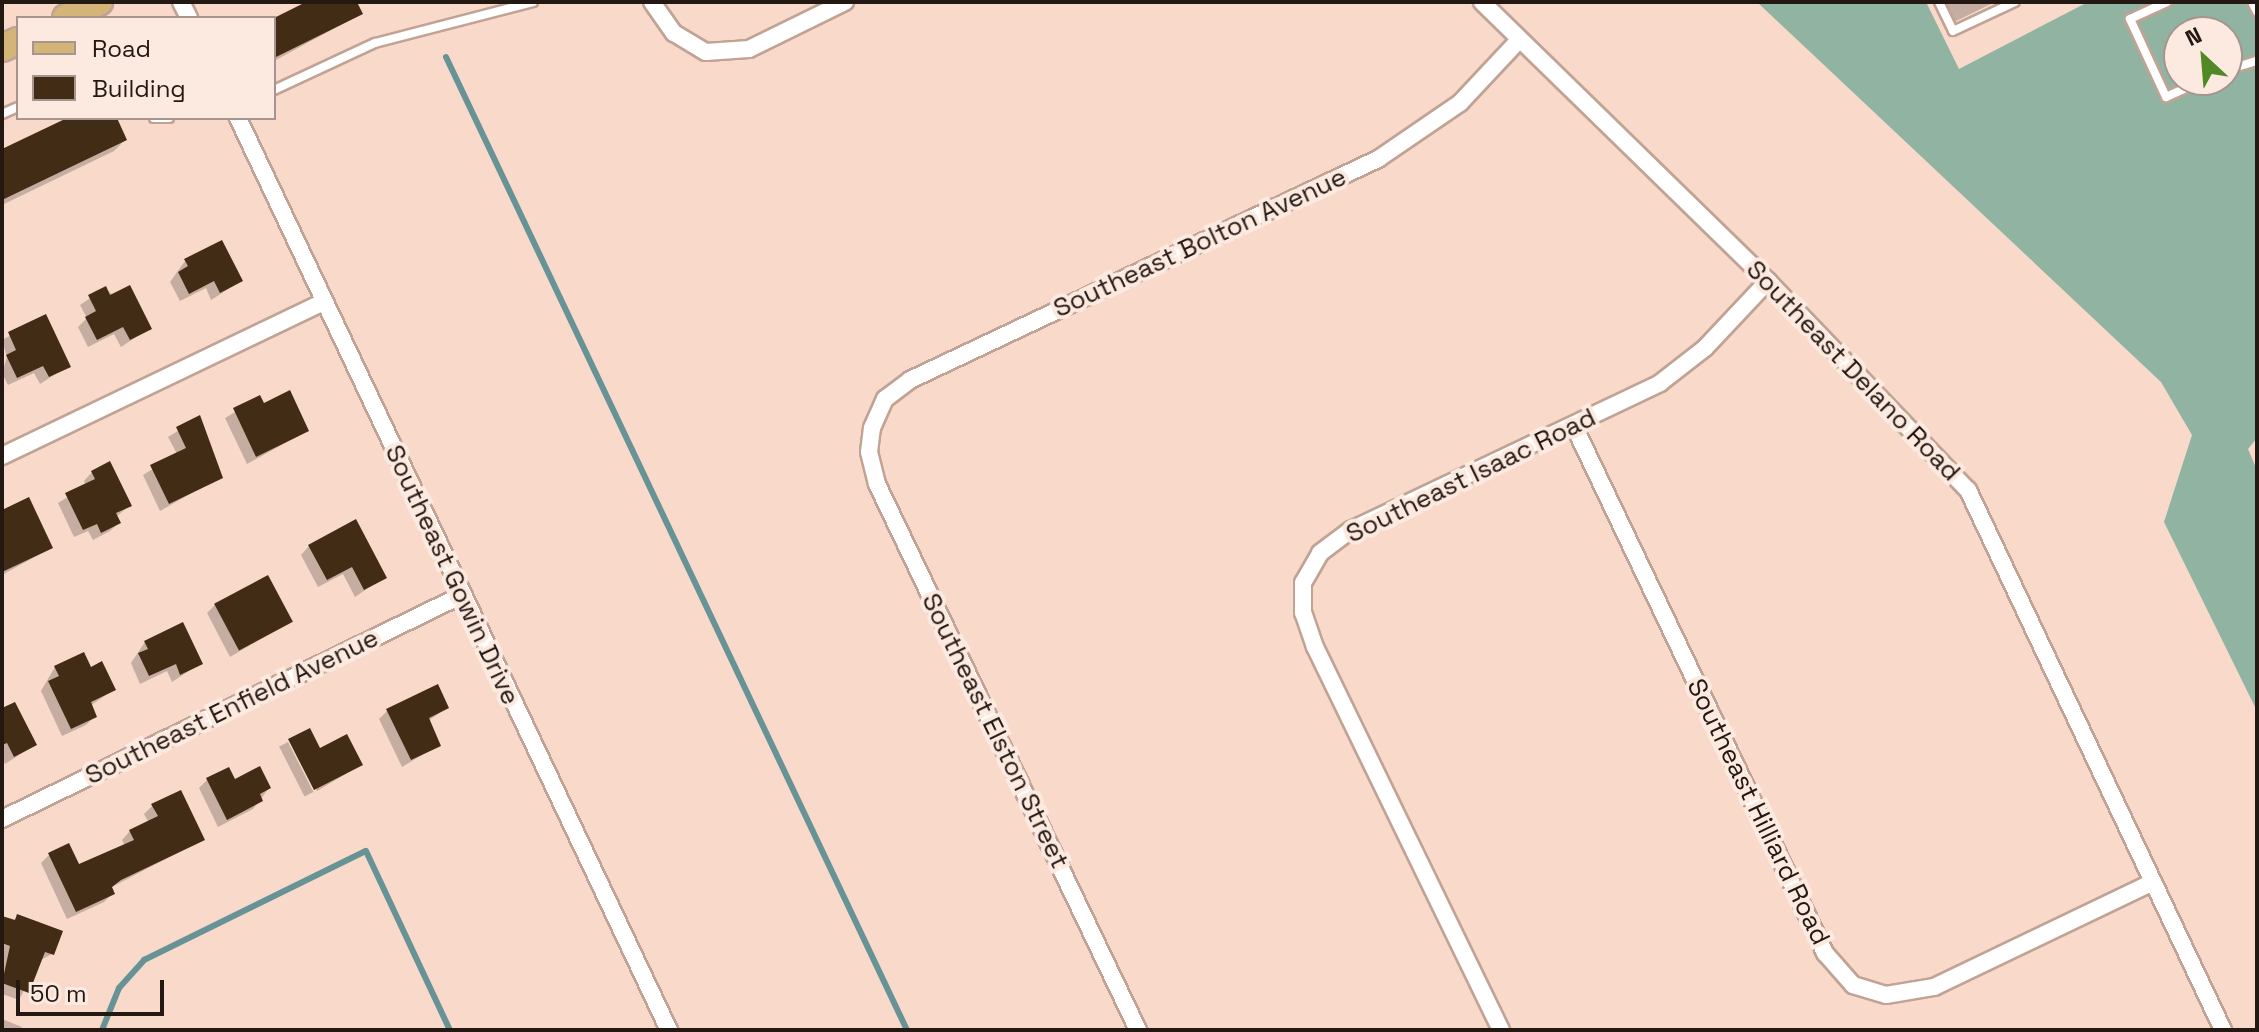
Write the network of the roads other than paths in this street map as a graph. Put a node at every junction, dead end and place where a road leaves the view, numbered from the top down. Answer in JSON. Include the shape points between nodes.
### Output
{"nodes":[{"id":1,"x":99,"y":2,"type":"edge"},
{"id":2,"x":533,"y":2,"type":"edge"},
{"id":3,"x":652,"y":2,"type":"edge"},
{"id":4,"x":845,"y":2,"type":"edge"},
{"id":5,"x":1482,"y":2,"type":"edge"},
{"id":6,"x":1939,"y":2,"type":"edge"},
{"id":7,"x":2015,"y":2,"type":"edge"},
{"id":8,"x":2167,"y":2,"type":"edge"},
{"id":9,"x":2252,"y":2,"type":"edge"},
{"id":10,"x":2257,"y":12,"type":"edge"},
{"id":11,"x":70,"y":16,"type":"edge"},
{"id":12,"x":1519,"y":40,"type":"junction"},
{"id":13,"x":276,"y":89,"type":"edge"},
{"id":14,"x":2163,"y":90,"type":"edge"},
{"id":15,"x":239,"y":120,"type":"edge"},
{"id":16,"x":1768,"y":281,"type":"junction"},
{"id":17,"x":323,"y":302,"type":"junction"},
{"id":18,"x":1574,"y":426,"type":"junction"},
{"id":19,"x":872,"y":428,"type":"joint"},
{"id":20,"x":2,"y":456,"type":"edge"},
{"id":21,"x":462,"y":595,"type":"junction"},
{"id":22,"x":2,"y":819,"type":"edge"},
{"id":23,"x":2153,"y":882,"type":"junction"},
{"id":24,"x":669,"y":1030,"type":"edge"},
{"id":25,"x":1138,"y":1030,"type":"edge"},
{"id":26,"x":1501,"y":1030,"type":"edge"},
{"id":27,"x":2223,"y":1030,"type":"edge"}],
"edges":[{"from":1,"to":11,"type":"main road"},
{"from":2,"to":13,"type":"lane","via":[[375,43]]},
{"from":3,"to":4,"type":"street","via":[[674,33],[706,52],[749,49]]},
{"from":5,"to":12,"type":"street","name":"Southeast Delano Road"},
{"from":6,"to":7,"type":"lane","via":[[1953,31]]},
{"from":8,"to":14,"type":"lane","via":[[2130,19]]},
{"from":9,"to":10,"type":"lane"},
{"from":12,"to":16,"type":"street","name":"Southeast Delano Road"},
{"from":12,"to":19,"type":"street","name":"Southeast Bolton Avenue","via":[[1460,103],[1391,151],[910,380],[885,399]]},
{"from":15,"to":17,"type":"street","name":"Southeast Gowin Drive"},
{"from":16,"to":18,"type":"street","name":"Southeast Isaac Road","via":[[1705,348],[1660,383]]},
{"from":16,"to":23,"type":"street","name":"Southeast Delano Road","via":[[1968,490]]},
{"from":17,"to":20,"type":"street"},
{"from":17,"to":21,"type":"street","name":"Southeast Gowin Drive"},
{"from":18,"to":23,"type":"street","name":"Southeast Hilliard Road","via":[[1825,953],[1853,985],[1886,995],[1934,987]]},
{"from":18,"to":26,"type":"street","name":"Southeast Isaac Road","via":[[1351,530],[1320,553],[1303,583],[1303,613],[1315,647]]},
{"from":19,"to":25,"type":"street","name":"Southeast Elston Street","via":[[869,452],[877,484]]},
{"from":21,"to":22,"type":"street","name":"Southeast Enfield Avenue"},
{"from":21,"to":24,"type":"street","name":"Southeast Gowin Drive"},
{"from":23,"to":27,"type":"street","name":"Southeast Delano Road"}]}
